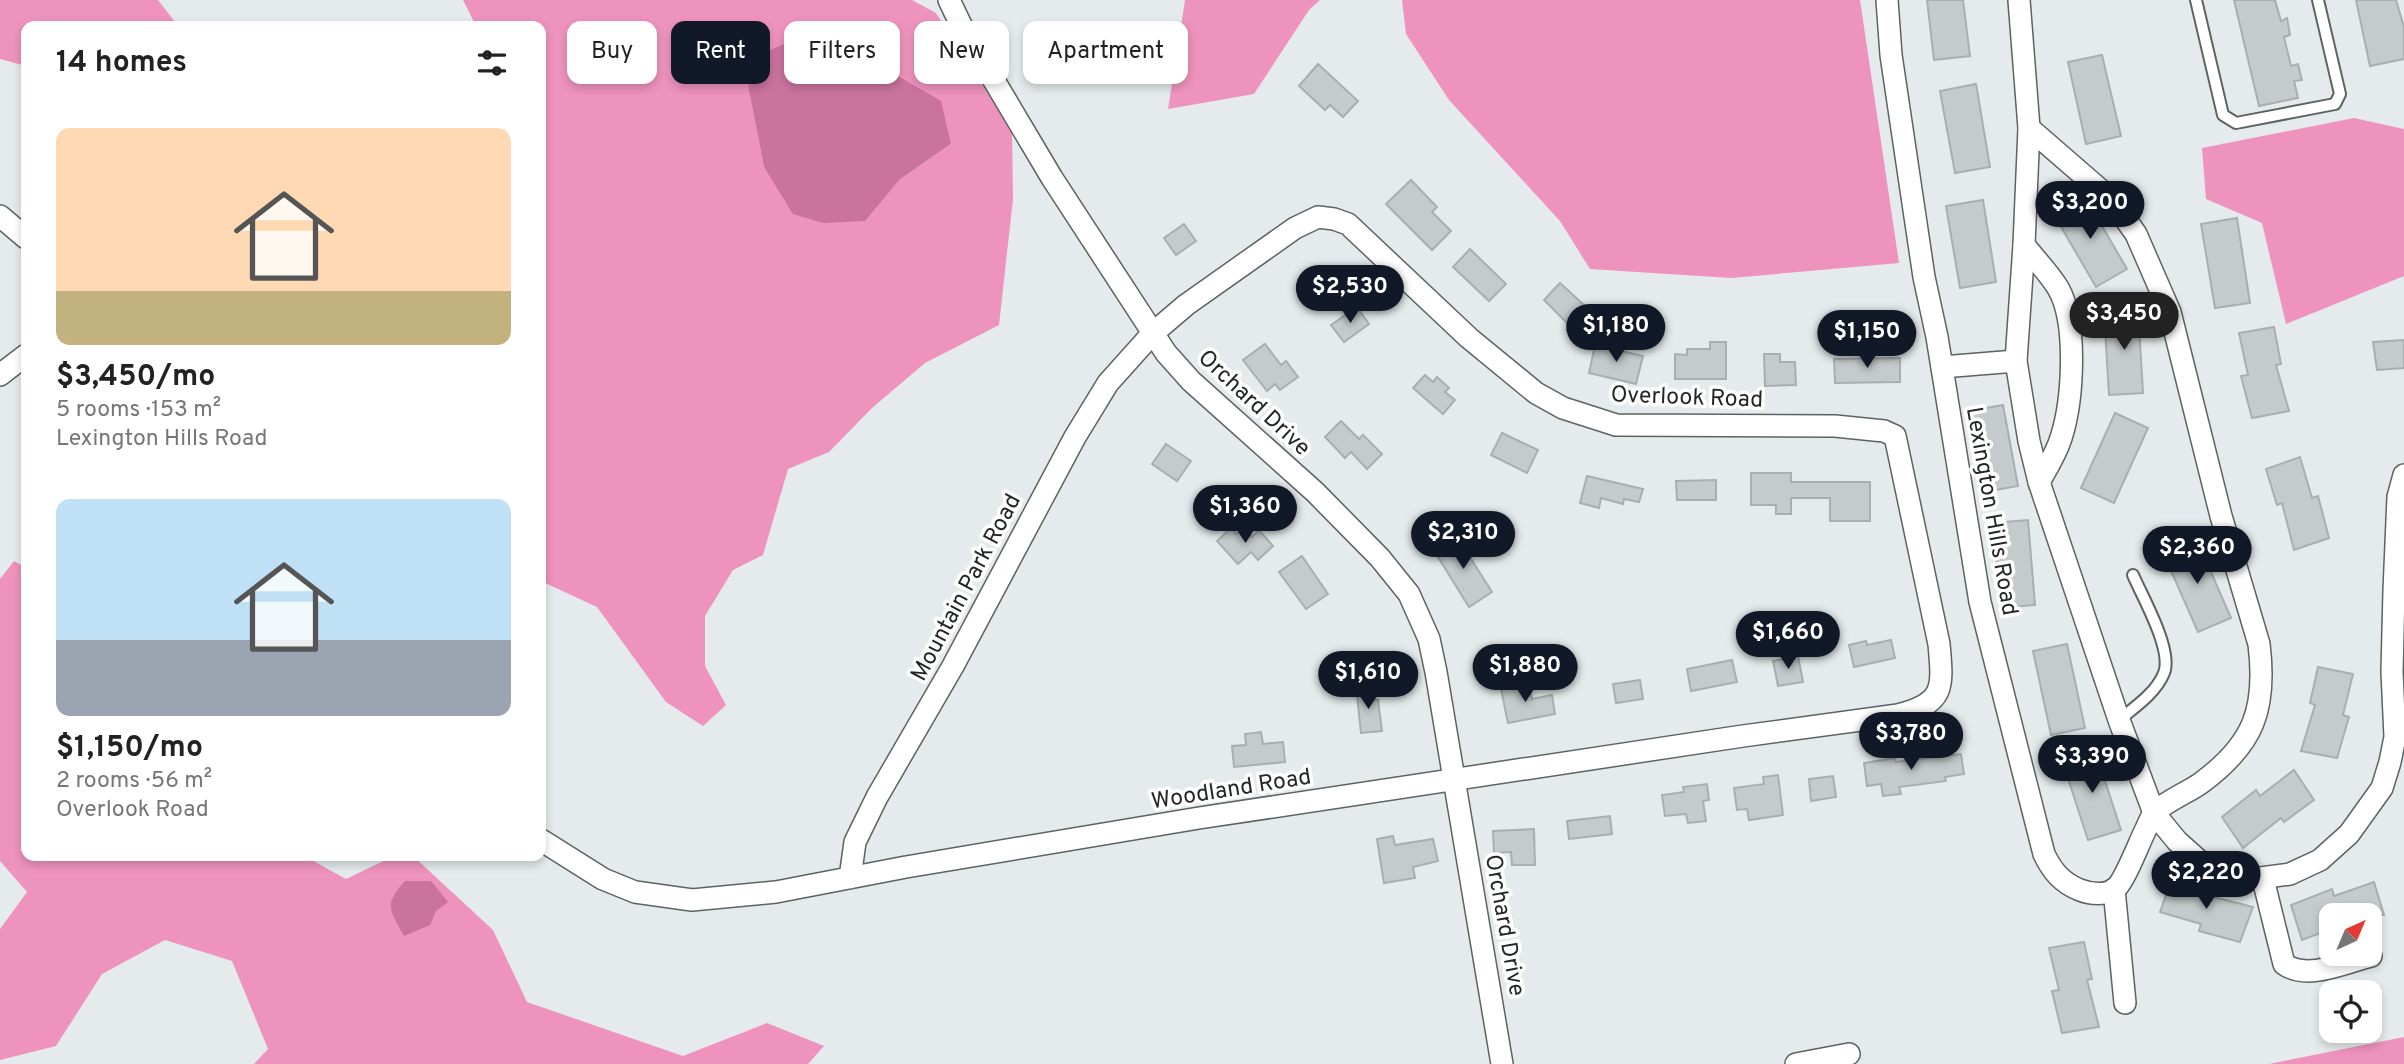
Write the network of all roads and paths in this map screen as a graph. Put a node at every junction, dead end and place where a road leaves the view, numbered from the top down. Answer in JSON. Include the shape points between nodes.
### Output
{"nodes":[{"id":1,"x":949,"y":0,"type":"edge"},
{"id":2,"x":1886,"y":0,"type":"edge"},
{"id":3,"x":2019,"y":0,"type":"edge"},
{"id":4,"x":2196,"y":0,"type":"edge"},
{"id":5,"x":2318,"y":0,"type":"edge"},
{"id":6,"x":2029,"y":128,"type":"junction"},
{"id":7,"x":0,"y":216,"type":"edge"},
{"id":8,"x":21,"y":234,"type":"edge"},
{"id":9,"x":2024,"y":245,"type":"junction"},
{"id":10,"x":1152,"y":334,"type":"junction"},
{"id":11,"x":21,"y":359,"type":"edge"},
{"id":12,"x":2016,"y":361,"type":"junction"},
{"id":13,"x":1942,"y":367,"type":"junction"},
{"id":14,"x":0,"y":375,"type":"edge"},
{"id":15,"x":2404,"y":475,"type":"edge"},
{"id":16,"x":2039,"y":482,"type":"junction"},
{"id":17,"x":2133,"y":575,"type":"dead end"},
{"id":18,"x":1937,"y":696,"type":"joint"},
{"id":19,"x":2119,"y":720,"type":"junction"},
{"id":20,"x":1455,"y":781,"type":"junction"},
{"id":21,"x":2154,"y":813,"type":"junction"},
{"id":22,"x":546,"y":843,"type":"edge"},
{"id":23,"x":850,"y":878,"type":"junction"},
{"id":24,"x":2263,"y":879,"type":"junction"},
{"id":25,"x":2114,"y":889,"type":"junction"},
{"id":26,"x":2334,"y":966,"type":"edge"},
{"id":27,"x":2125,"y":1003,"type":"dead end"},
{"id":28,"x":1849,"y":1054,"type":"dead end"},
{"id":29,"x":1502,"y":1064,"type":"edge"},
{"id":30,"x":1796,"y":1064,"type":"edge"}],
"edges":[{"from":1,"to":10,"type":"street","name":"Orchard Drive","via":[[1052,178]]},
{"from":2,"to":13,"type":"street","name":"Lexington Hills Road","via":[[1924,277]]},
{"from":3,"to":6,"type":"street","name":"Lexington Hills Road"},
{"from":4,"to":5,"type":"lane","via":[[2223,115],[2236,123],[2335,104],[2340,94]]},
{"from":6,"to":9,"type":"street","name":"Lexington Hills Road"},
{"from":6,"to":21,"type":"street","via":[[2112,200],[2136,234],[2170,312],[2221,516],[2259,644],[2259,700],[2253,728],[2240,748],[2202,782]]},
{"from":7,"to":8,"type":"street"},
{"from":9,"to":12,"type":"street","name":"Lexington Hills Road"},
{"from":9,"to":16,"type":"street","via":[[2059,289],[2069,317],[2071,345],[2062,436]]},
{"from":10,"to":18,"type":"street","name":"Overlook Road","via":[[1295,228],[1318,217],[1334,219],[1348,224],[1469,338],[1536,393],[1563,408],[1616,425],[1835,426],[1895,436],[1939,644],[1942,676]]},
{"from":10,"to":20,"type":"street","name":"Orchard Drive","via":[[1191,381],[1315,492],[1409,594],[1429,639]]},
{"from":10,"to":23,"type":"street","name":"Mountain Park Road","via":[[1108,383],[1075,437],[877,797],[855,842]]},
{"from":11,"to":14,"type":"street"},
{"from":12,"to":13,"type":"street"},
{"from":12,"to":16,"type":"street","name":"Lexington Hills Road"},
{"from":13,"to":25,"type":"street","name":"Lexington Hills Road","via":[[1980,602],[2043,854],[2050,869],[2066,884],[2083,892],[2103,894]]},
{"from":15,"to":24,"type":"street","name":"Lexington Hills Road","via":[[2398,497],[2394,591],[2395,737],[2382,788],[2349,834],[2320,859],[2290,874]]},
{"from":16,"to":19,"type":"street","name":"Lexington Hills Road"},
{"from":17,"to":19,"type":"lane","via":[[2166,653],[2164,673],[2144,700]]},
{"from":18,"to":20,"type":"street","name":"Woodland Road","via":[[1921,709],[1898,715]]},
{"from":19,"to":21,"type":"street","name":"Lexington Hills Road"},
{"from":20,"to":23,"type":"street","name":"Woodland Road"},
{"from":20,"to":29,"type":"street","name":"Orchard Drive"},
{"from":21,"to":24,"type":"street","name":"Lexington Hills Road","via":[[2206,867],[2245,880]]},
{"from":21,"to":25,"type":"street"},
{"from":22,"to":23,"type":"street","name":"Woodland Road","via":[[603,879],[635,892],[692,900],[776,892]]},
{"from":24,"to":26,"type":"street","via":[[2284,964],[2291,970],[2315,971]]},
{"from":25,"to":27,"type":"street"},
{"from":28,"to":30,"type":"street"}]}
